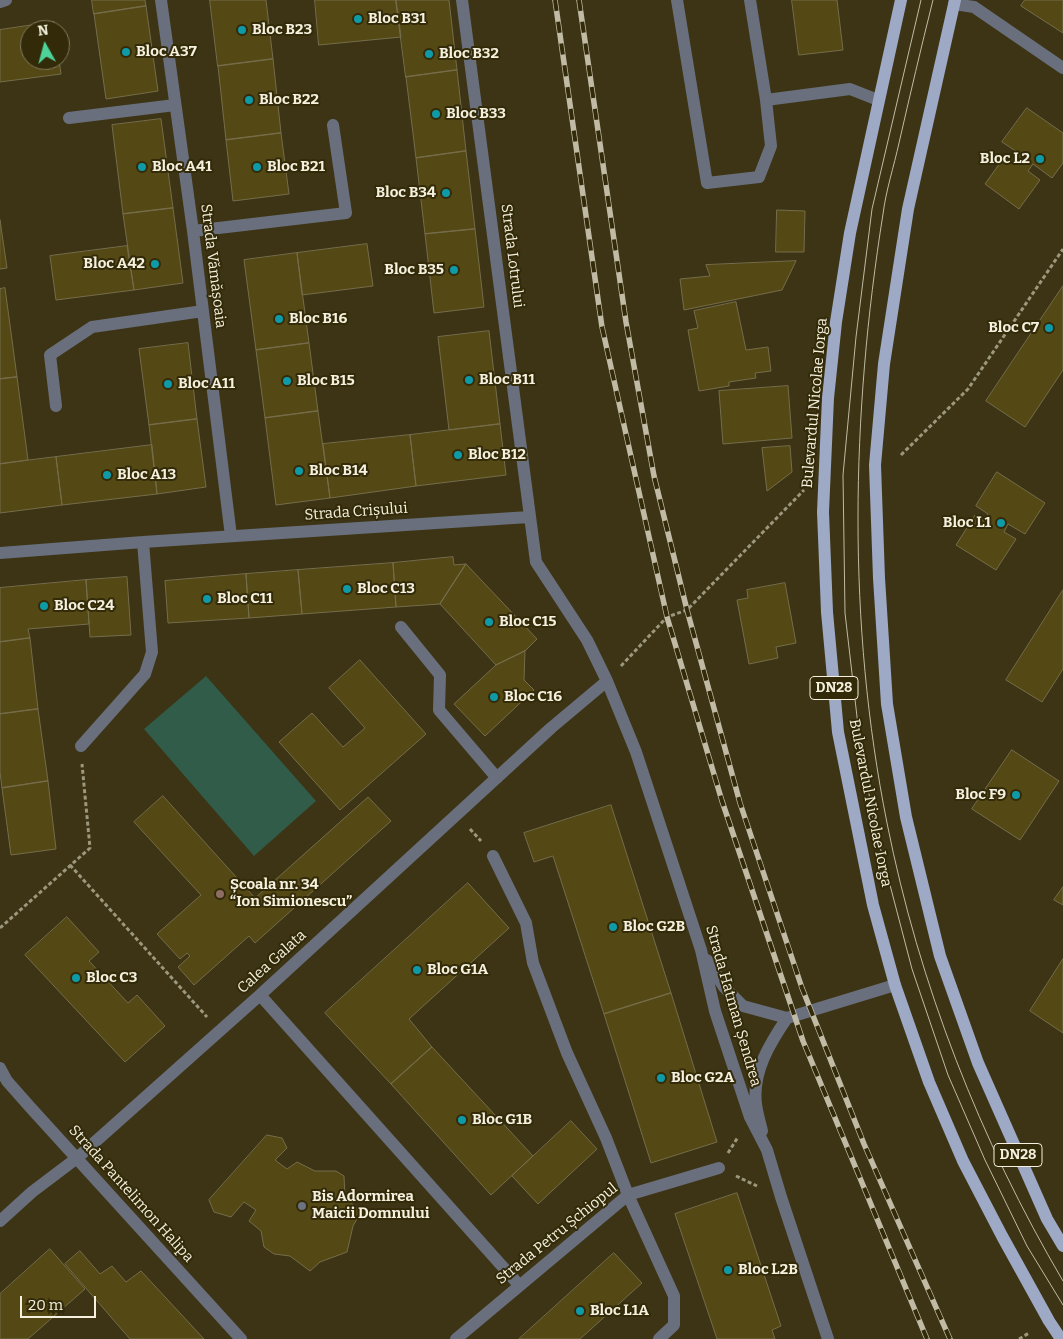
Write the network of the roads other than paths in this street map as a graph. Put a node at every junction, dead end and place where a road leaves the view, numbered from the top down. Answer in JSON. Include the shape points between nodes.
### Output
{"nodes":[{"id":1,"x":6,"y":0,"type":"edge"},
{"id":2,"x":161,"y":0,"type":"edge"},
{"id":3,"x":462,"y":0,"type":"edge"},
{"id":4,"x":677,"y":0,"type":"edge"},
{"id":5,"x":750,"y":0,"type":"edge"},
{"id":6,"x":901,"y":0,"type":"edge"},
{"id":7,"x":0,"y":2,"type":"edge"},
{"id":8,"x":955,"y":2,"type":"edge"},
{"id":9,"x":1063,"y":68,"type":"edge"},
{"id":10,"x":766,"y":100,"type":"junction"},
{"id":11,"x":878,"y":100,"type":"junction"},
{"id":12,"x":175,"y":105,"type":"junction"},
{"id":13,"x":69,"y":118,"type":"dead end"},
{"id":14,"x":333,"y":125,"type":"dead end"},
{"id":15,"x":193,"y":231,"type":"junction"},
{"id":16,"x":203,"y":311,"type":"junction"},
{"id":17,"x":56,"y":406,"type":"dead end"},
{"id":18,"x":529,"y":517,"type":"junction"},
{"id":19,"x":231,"y":536,"type":"junction"},
{"id":20,"x":143,"y":542,"type":"junction"},
{"id":21,"x":0,"y":553,"type":"edge"},
{"id":22,"x":401,"y":627,"type":"dead end"},
{"id":23,"x":607,"y":682,"type":"junction"},
{"id":24,"x":81,"y":746,"type":"road end"},
{"id":25,"x":497,"y":778,"type":"junction"},
{"id":26,"x":493,"y":856,"type":"road end"},
{"id":27,"x":701,"y":950,"type":"junction"},
{"id":28,"x":895,"y":985,"type":"junction"},
{"id":29,"x":260,"y":995,"type":"junction"},
{"id":30,"x":787,"y":1018,"type":"junction"},
{"id":31,"x":0,"y":1068,"type":"edge"},
{"id":32,"x":767,"y":1150,"type":"junction"},
{"id":33,"x":77,"y":1158,"type":"junction"},
{"id":34,"x":719,"y":1168,"type":"road end"},
{"id":35,"x":628,"y":1195,"type":"junction"},
{"id":36,"x":0,"y":1222,"type":"edge"},
{"id":37,"x":1063,"y":1246,"type":"edge"},
{"id":38,"x":519,"y":1285,"type":"junction"},
{"id":39,"x":242,"y":1339,"type":"edge"},
{"id":40,"x":456,"y":1339,"type":"edge"},
{"id":41,"x":659,"y":1339,"type":"edge"},
{"id":42,"x":828,"y":1339,"type":"edge"},
{"id":43,"x":1061,"y":1339,"type":"edge"}],
"edges":[{"from":1,"to":7,"type":"street"},
{"from":2,"to":12,"type":"street","name":"Strada Vămășoaia"},
{"from":3,"to":18,"type":"street","name":"Strada Lotrului"},
{"from":4,"to":10,"type":"street","via":[[707,183],[759,177],[771,146]]},
{"from":5,"to":10,"type":"street"},
{"from":6,"to":11,"type":"main road","name":"Bulevardul Nicolae Iorga","number":"DN28"},
{"from":8,"to":9,"type":"street","via":[[974,7]]},
{"from":8,"to":37,"type":"main road","number":"DN28","via":[[908,209],[884,364],[875,465],[887,704],[906,818],[940,956],[978,1063],[1047,1219]]},
{"from":10,"to":11,"type":"street","via":[[850,89]]},
{"from":11,"to":28,"type":"main road","name":"Bulevardul Nicolae Iorga","number":"DN28","via":[[850,232],[836,322],[828,398],[823,512],[827,612],[838,732],[873,905]]},
{"from":12,"to":13,"type":"street"},
{"from":12,"to":15,"type":"street","name":"Strada Vămășoaia"},
{"from":14,"to":15,"type":"street","via":[[346,213]]},
{"from":15,"to":16,"type":"street","name":"Strada Vămășoaia"},
{"from":16,"to":17,"type":"street","via":[[92,327],[50,355]]},
{"from":16,"to":19,"type":"street","name":"Strada Vămășoaia"},
{"from":18,"to":19,"type":"street","name":"Strada Crișului"},
{"from":18,"to":23,"type":"street","via":[[536,562],[587,640]]},
{"from":19,"to":20,"type":"street","name":"Strada Crișului"},
{"from":20,"to":21,"type":"street","name":"Strada Crișului"},
{"from":20,"to":24,"type":"street","via":[[152,652],[145,674]]},
{"from":22,"to":25,"type":"street","via":[[440,675],[439,710]]},
{"from":23,"to":25,"type":"street","name":"Calea Galata"},
{"from":23,"to":27,"type":"street","name":"Strada Hatman Șendrea","via":[[636,752]]},
{"from":25,"to":29,"type":"street","name":"Calea Galata"},
{"from":26,"to":35,"type":"street","via":[[526,923],[533,962],[567,1053]]},
{"from":27,"to":30,"type":"street","via":[[724,987],[743,1006]]},
{"from":27,"to":32,"type":"street","name":"Strada Hatman Șendrea","via":[[716,1011],[750,1117]]},
{"from":28,"to":30,"type":"street"},
{"from":28,"to":43,"type":"main road","name":"Bulevardul Nicolae Iorga","number":"DN28","via":[[929,1082],[963,1161]]},
{"from":29,"to":33,"type":"street","name":"Calea Galata"},
{"from":29,"to":38,"type":"street"},
{"from":30,"to":32,"type":"street","via":[[774,1036],[757,1077],[756,1103]]},
{"from":31,"to":33,"type":"street","name":"Strada Pantelimon Halipa","via":[[7,1081]]},
{"from":32,"to":42,"type":"street","name":"Strada Hatman Șendrea"},
{"from":33,"to":36,"type":"street","name":"Calea Galata","via":[[32,1192]]},
{"from":33,"to":39,"type":"street","name":"Strada Pantelimon Halipa"},
{"from":34,"to":35,"type":"street","name":"Strada Petru Șchiopul"},
{"from":35,"to":38,"type":"street","name":"Strada Petru Șchiopul"},
{"from":35,"to":41,"type":"street","via":[[674,1296],[674,1325]]},
{"from":38,"to":40,"type":"street","name":"Strada Petru Șchiopul"}]}
